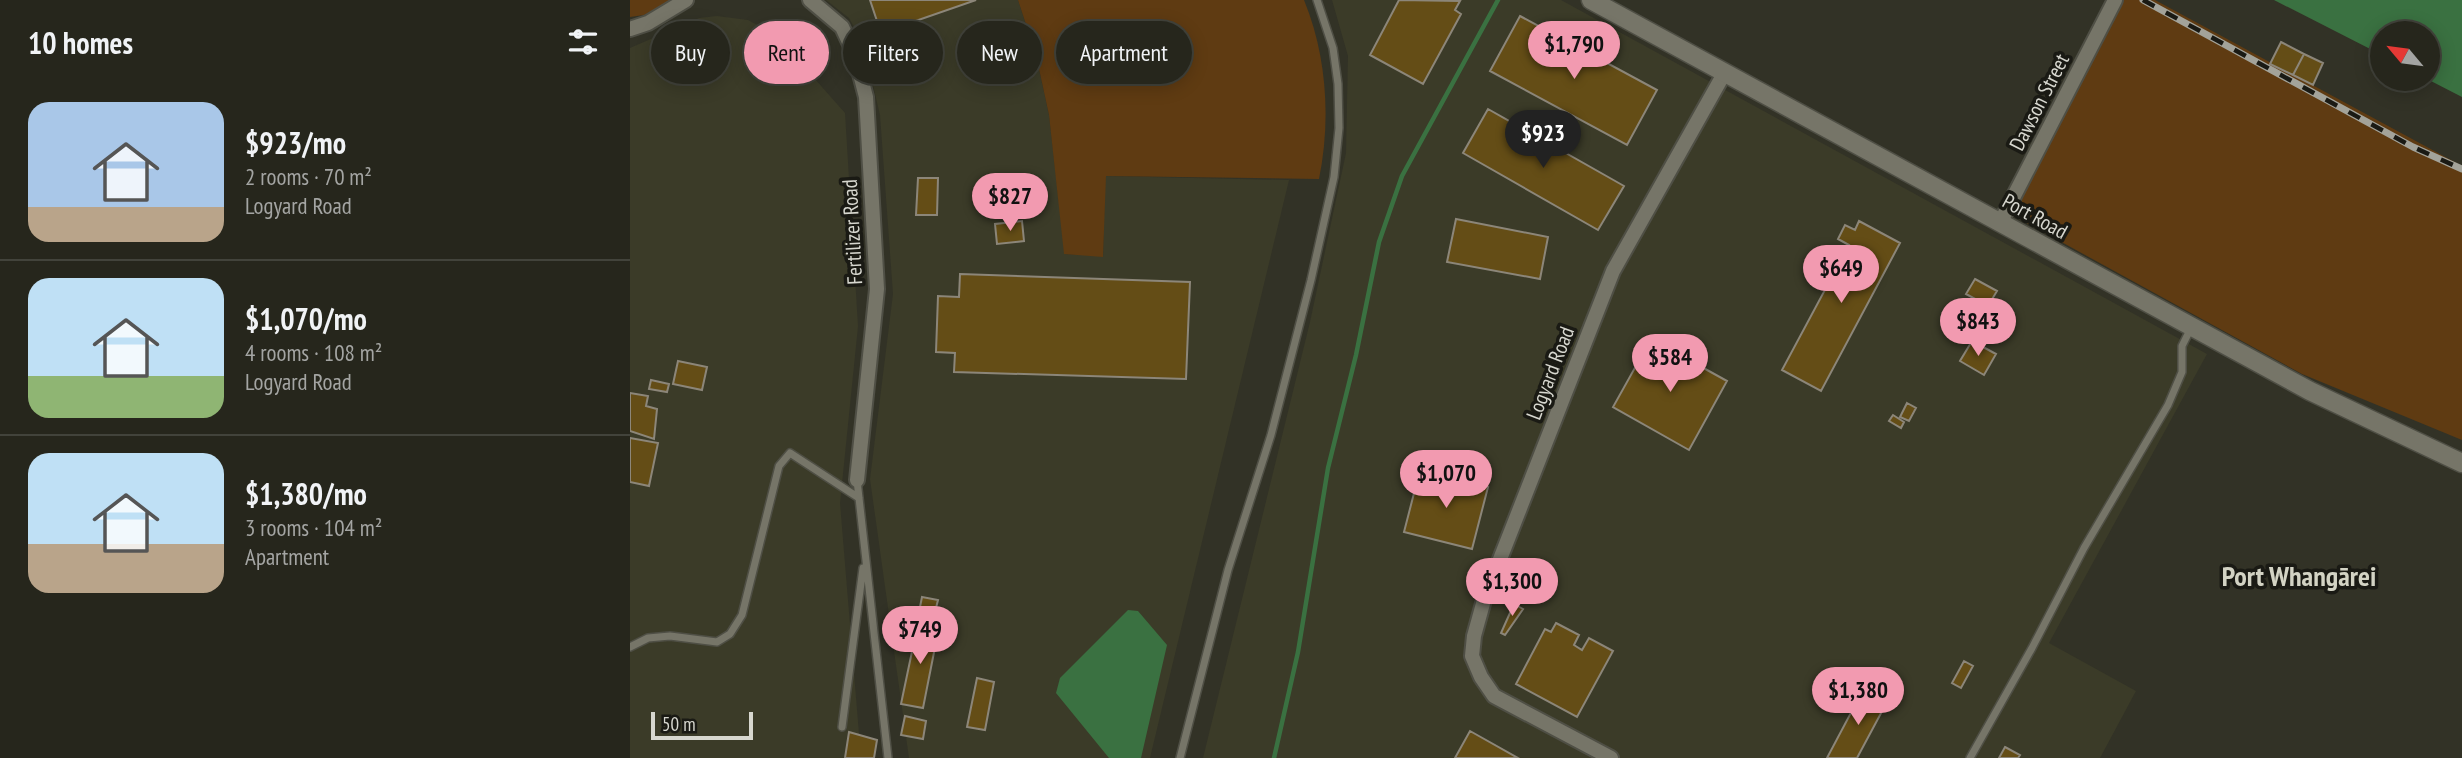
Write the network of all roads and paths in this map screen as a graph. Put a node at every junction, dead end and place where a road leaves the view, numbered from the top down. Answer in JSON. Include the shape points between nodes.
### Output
{"nodes":[{"id":1,"x":686,"y":0,"type":"edge"},
{"id":2,"x":810,"y":0,"type":"edge"},
{"id":3,"x":1317,"y":0,"type":"edge"},
{"id":4,"x":1591,"y":0,"type":"edge"},
{"id":5,"x":2115,"y":0,"type":"edge"},
{"id":6,"x":630,"y":29,"type":"edge"},
{"id":7,"x":1725,"y":72,"type":"junction"},
{"id":8,"x":2000,"y":223,"type":"junction"},
{"id":9,"x":2191,"y":327,"type":"junction"},
{"id":10,"x":2462,"y":463,"type":"edge"},
{"id":11,"x":856,"y":480,"type":"joint"},
{"id":12,"x":859,"y":498,"type":"junction"},
{"id":13,"x":865,"y":555,"type":"junction"},
{"id":14,"x":630,"y":647,"type":"edge"},
{"id":15,"x":842,"y":727,"type":"dead end"},
{"id":16,"x":888,"y":758,"type":"edge"},
{"id":17,"x":1180,"y":758,"type":"edge"},
{"id":18,"x":1611,"y":758,"type":"edge"},
{"id":19,"x":1970,"y":758,"type":"edge"}],
"edges":[{"from":1,"to":6,"type":"street"},
{"from":2,"to":11,"type":"street","name":"Fertilizer Road","via":[[842,27],[866,97],[877,289]]},
{"from":3,"to":17,"type":"lane","via":[[1333,48],[1338,84],[1334,177],[1271,435],[1228,570]]},
{"from":4,"to":7,"type":"main road","name":"Port Road"},
{"from":5,"to":8,"type":"street","name":"Dawson Street"},
{"from":7,"to":8,"type":"main road","name":"Port Road"},
{"from":7,"to":18,"type":"street","name":"Logyard Road","via":[[1609,281],[1474,636],[1472,656],[1494,696]]},
{"from":8,"to":9,"type":"main road","name":"Port Road"},
{"from":9,"to":10,"type":"main road","name":"Port Road","via":[[2310,391]]},
{"from":9,"to":19,"type":"lane","via":[[2182,346],[2182,372],[2168,405]]},
{"from":11,"to":12,"type":"lane"},
{"from":12,"to":13,"type":"lane"},
{"from":12,"to":14,"type":"lane","via":[[790,453],[779,466],[742,615],[730,634],[717,642],[648,638]]},
{"from":13,"to":15,"type":"lane"},
{"from":13,"to":16,"type":"lane"}]}
